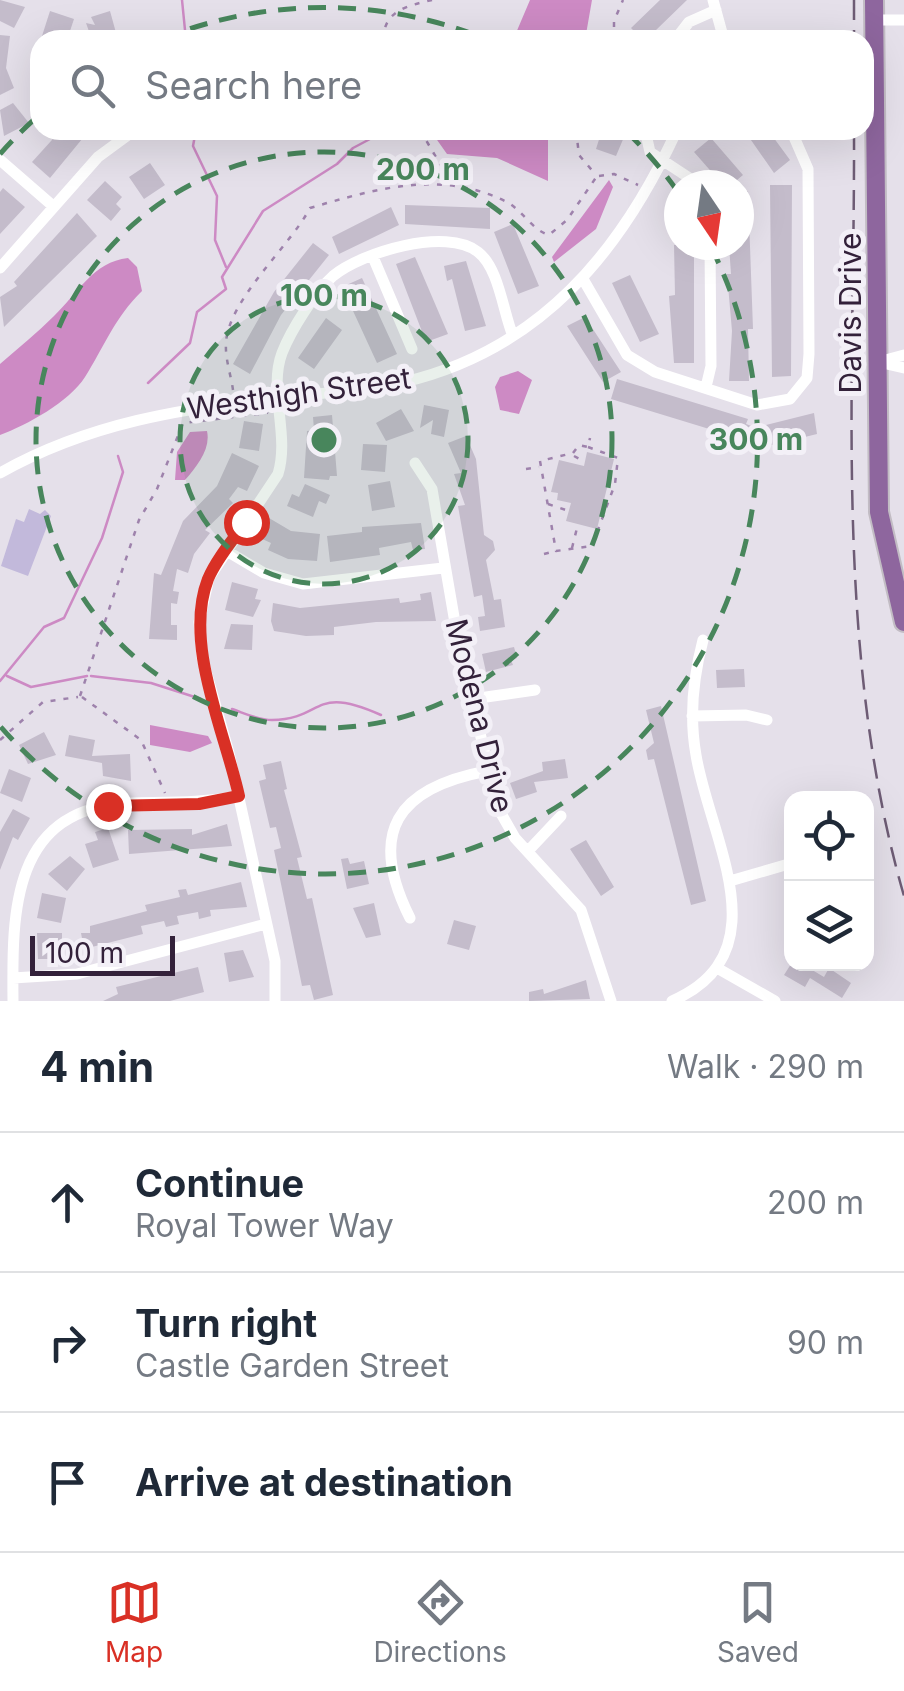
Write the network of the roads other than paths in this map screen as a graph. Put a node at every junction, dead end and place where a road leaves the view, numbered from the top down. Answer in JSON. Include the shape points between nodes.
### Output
{"nodes":[{"id":1,"x":874,"y":0,"type":"edge"},
{"id":2,"x":714,"y":5,"type":"edge"},
{"id":3,"x":874,"y":20,"type":"junction"},
{"id":4,"x":904,"y":20,"type":"edge"},
{"id":5,"x":683,"y":30,"type":"edge"},
{"id":6,"x":721,"y":30,"type":"edge"},
{"id":7,"x":121,"y":140,"type":"edge"},
{"id":8,"x":644,"y":140,"type":"edge"},
{"id":9,"x":673,"y":140,"type":"edge"},
{"id":10,"x":795,"y":140,"type":"edge"},
{"id":11,"x":0,"y":160,"type":"edge"},
{"id":12,"x":663,"y":162,"type":"junction"},
{"id":13,"x":676,"y":170,"type":"edge"},
{"id":14,"x":54,"y":206,"type":"junction"},
{"id":15,"x":374,"y":257,"type":"junction"},
{"id":16,"x":710,"y":260,"type":"edge"},
{"id":17,"x":0,"y":268,"type":"edge"},
{"id":18,"x":583,"y":279,"type":"junction"},
{"id":19,"x":512,"y":336,"type":"junction"},
{"id":20,"x":412,"y":348,"type":"dead end"},
{"id":21,"x":904,"y":355,"type":"edge"},
{"id":22,"x":878,"y":362,"type":"junction"},
{"id":23,"x":904,"y":368,"type":"edge"},
{"id":24,"x":706,"y":388,"type":"junction"},
{"id":25,"x":280,"y":398,"type":"junction"},
{"id":26,"x":415,"y":463,"type":"dead end"},
{"id":27,"x":0,"y":473,"type":"edge"},
{"id":28,"x":225,"y":550,"type":"junction"},
{"id":29,"x":444,"y":568,"type":"junction"},
{"id":30,"x":904,"y":622,"type":"edge"},
{"id":31,"x":702,"y":640,"type":"dead end"},
{"id":32,"x":536,"y":690,"type":"dead end"},
{"id":33,"x":472,"y":699,"type":"junction"},
{"id":34,"x":692,"y":716,"type":"junction"},
{"id":35,"x":767,"y":720,"type":"dead end"},
{"id":36,"x":488,"y":771,"type":"junction"},
{"id":37,"x":239,"y":796,"type":"junction"},
{"id":38,"x":561,"y":816,"type":"dead end"},
{"id":39,"x":528,"y":851,"type":"junction"},
{"id":40,"x":784,"y":865,"type":"edge"},
{"id":41,"x":730,"y":881,"type":"junction"},
{"id":42,"x":410,"y":918,"type":"dead end"},
{"id":43,"x":266,"y":924,"type":"junction"},
{"id":44,"x":717,"y":968,"type":"junction"},
{"id":45,"x":13,"y":978,"type":"junction"},
{"id":46,"x":13,"y":1001,"type":"edge"},
{"id":47,"x":275,"y":1001,"type":"edge"},
{"id":48,"x":611,"y":1001,"type":"edge"},
{"id":49,"x":672,"y":1001,"type":"edge"},
{"id":50,"x":774,"y":1001,"type":"edge"}],
"edges":[{"from":1,"to":3,"type":"main road","name":"Davis Drive"},
{"from":2,"to":5,"type":"street"},
{"from":2,"to":6,"type":"street"},
{"from":3,"to":4,"type":"street"},
{"from":3,"to":22,"type":"main road","name":"Davis Drive"},
{"from":7,"to":14,"type":"street"},
{"from":8,"to":12,"type":"street"},
{"from":9,"to":12,"type":"street","name":"Westhigh Street"},
{"from":10,"to":24,"type":"street","via":[[808,169],[807,378],[790,399],[764,406]]},
{"from":11,"to":14,"type":"street"},
{"from":12,"to":13,"type":"street"},
{"from":12,"to":18,"type":"street","name":"Westhigh Street","via":[[627,226]]},
{"from":14,"to":17,"type":"street"},
{"from":15,"to":19,"type":"street","via":[[428,242],[480,253]]},
{"from":15,"to":20,"type":"street"},
{"from":15,"to":25,"type":"street","via":[[334,276],[296,328],[282,352]]},
{"from":16,"to":24,"type":"street"},
{"from":18,"to":19,"type":"street","name":"Westhigh Street"},
{"from":18,"to":24,"type":"street","via":[[627,355]]},
{"from":19,"to":25,"type":"street","name":"Westhigh Street","via":[[464,362],[402,382]]},
{"from":21,"to":22,"type":"street"},
{"from":22,"to":23,"type":"street"},
{"from":22,"to":30,"type":"main road","name":"Davis Drive","via":[[879,512]]},
{"from":25,"to":27,"type":"street","name":"Westhigh Street","via":[[98,429]]},
{"from":25,"to":28,"type":"street","via":[[278,474]]},
{"from":26,"to":29,"type":"street","name":"Modena Drive","via":[[432,489]]},
{"from":28,"to":29,"type":"street","via":[[264,573],[310,584]]},
{"from":28,"to":37,"type":"street","via":[[205,591],[199,639]]},
{"from":29,"to":33,"type":"street","name":"Modena Drive"},
{"from":31,"to":34,"type":"street"},
{"from":32,"to":33,"type":"street"},
{"from":33,"to":36,"type":"street","name":"Modena Drive"},
{"from":34,"to":35,"type":"street"},
{"from":34,"to":41,"type":"street","via":[[697,763]]},
{"from":36,"to":39,"type":"street","name":"Modena Drive","via":[[504,820]]},
{"from":36,"to":42,"type":"street","via":[[426,788],[398,819],[389,864]]},
{"from":37,"to":43,"type":"street"},
{"from":37,"to":45,"type":"street","via":[[108,806],[61,827],[32,860],[16,896]]},
{"from":38,"to":39,"type":"street"},
{"from":39,"to":48,"type":"street","name":"Modena Drive","via":[[581,910]]},
{"from":40,"to":41,"type":"street"},
{"from":41,"to":44,"type":"street","via":[[733,924]]},
{"from":43,"to":45,"type":"street","via":[[77,974]]},
{"from":43,"to":47,"type":"street"},
{"from":44,"to":49,"type":"street"},
{"from":44,"to":50,"type":"street"},
{"from":45,"to":46,"type":"street"}]}
